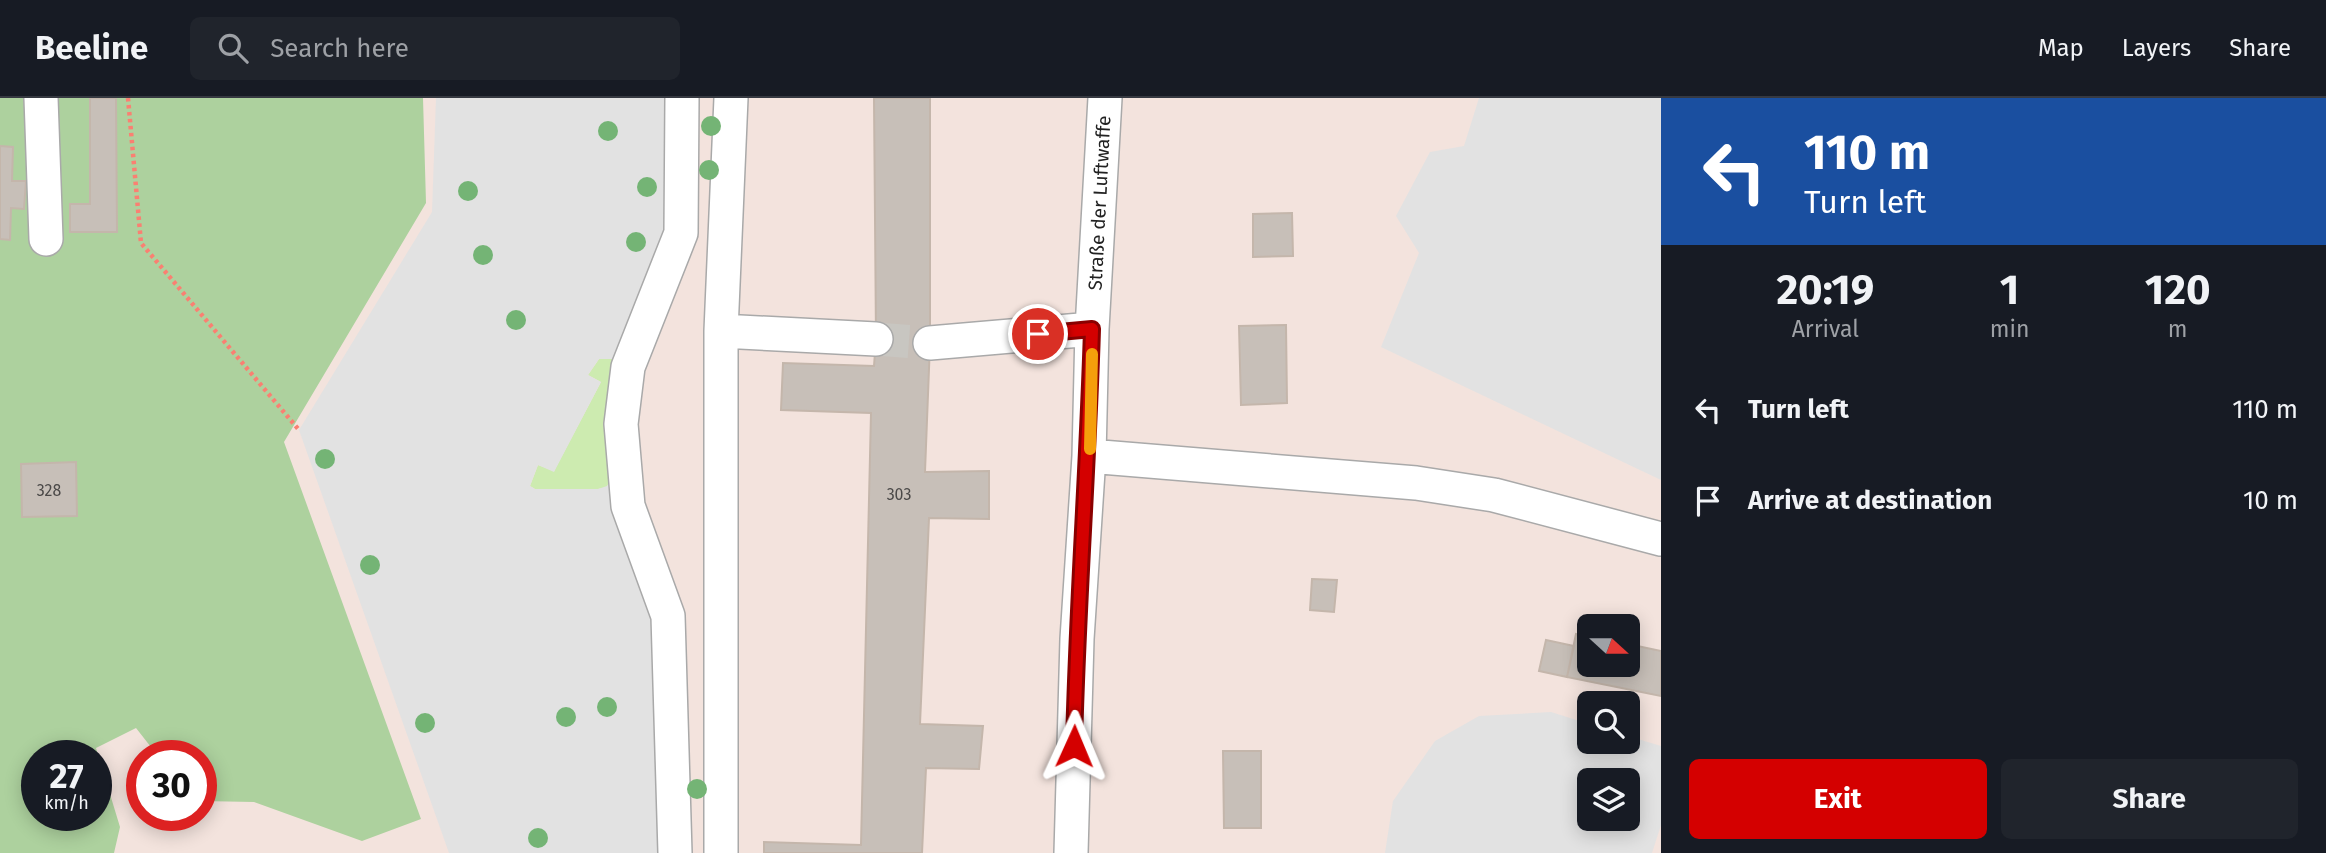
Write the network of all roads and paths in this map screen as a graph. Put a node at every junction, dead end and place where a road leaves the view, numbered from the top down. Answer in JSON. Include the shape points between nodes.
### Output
{"nodes":[{"id":1,"x":41,"y":98,"type":"edge"},
{"id":2,"x":128,"y":98,"type":"edge"},
{"id":3,"x":682,"y":98,"type":"edge"},
{"id":4,"x":731,"y":98,"type":"edge"},
{"id":5,"x":1105,"y":98,"type":"edge"},
{"id":6,"x":46,"y":239,"type":"dead end"},
{"id":7,"x":1092,"y":329,"type":"junction"},
{"id":8,"x":721,"y":331,"type":"junction"},
{"id":9,"x":876,"y":339,"type":"tunnel mouth"},
{"id":10,"x":930,"y":343,"type":"tunnel mouth"},
{"id":11,"x":299,"y":430,"type":"dead end"},
{"id":12,"x":1089,"y":456,"type":"junction"},
{"id":13,"x":1661,"y":539,"type":"edge"},
{"id":14,"x":675,"y":853,"type":"edge"},
{"id":15,"x":721,"y":853,"type":"edge"},
{"id":16,"x":1071,"y":853,"type":"edge"}],
"edges":[{"from":1,"to":6,"type":"street"},
{"from":2,"to":11,"type":"path","via":[[141,243]]},
{"from":3,"to":14,"type":"street","via":[[681,233],[628,367],[621,424],[628,506],[668,616]]},
{"from":4,"to":8,"type":"street"},
{"from":5,"to":7,"type":"street","name":"Straße der Luftwaffe"},
{"from":7,"to":10,"type":"street"},
{"from":7,"to":12,"type":"street","name":"Straße der Luftwaffe"},
{"from":8,"to":9,"type":"street"},
{"from":8,"to":15,"type":"street"},
{"from":12,"to":13,"type":"street","via":[[1416,483],[1494,495]]},
{"from":12,"to":16,"type":"street","name":"Straße der Luftwaffe","via":[[1077,639]]}]}
